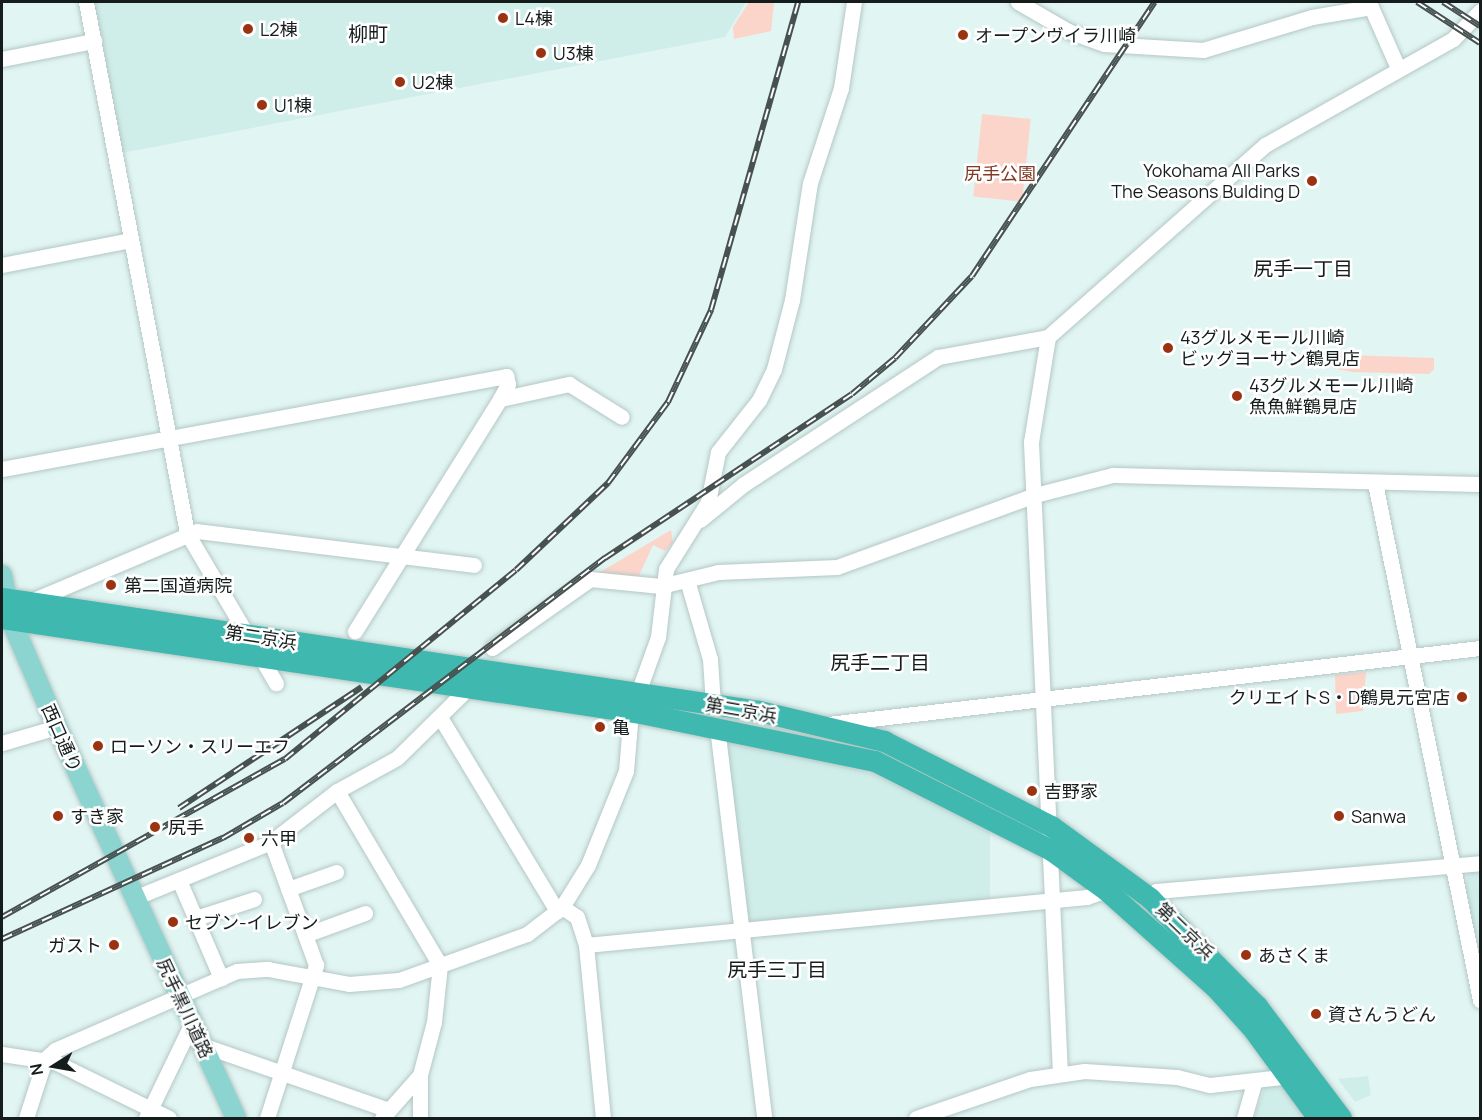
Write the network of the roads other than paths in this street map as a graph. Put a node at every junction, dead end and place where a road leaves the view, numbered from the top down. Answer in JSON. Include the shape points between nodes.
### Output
{"nodes":[{"id":1,"x":86,"y":2,"type":"edge"},
{"id":2,"x":854,"y":2,"type":"edge"},
{"id":3,"x":1018,"y":2,"type":"edge"},
{"id":4,"x":1480,"y":11,"type":"edge"},
{"id":5,"x":93,"y":41,"type":"junction"},
{"id":6,"x":2,"y":59,"type":"edge"},
{"id":7,"x":1398,"y":68,"type":"junction"},
{"id":8,"x":131,"y":240,"type":"junction"},
{"id":9,"x":2,"y":265,"type":"edge"},
{"id":10,"x":1048,"y":337,"type":"junction"},
{"id":11,"x":500,"y":399,"type":"junction"},
{"id":12,"x":622,"y":417,"type":"dead end"},
{"id":13,"x":168,"y":438,"type":"junction"},
{"id":14,"x":2,"y":469,"type":"edge"},
{"id":15,"x":1375,"y":483,"type":"junction"},
{"id":16,"x":1480,"y":484,"type":"edge"},
{"id":17,"x":1035,"y":495,"type":"junction"},
{"id":18,"x":698,"y":521,"type":"junction"},
{"id":19,"x":187,"y":532,"type":"junction"},
{"id":20,"x":404,"y":555,"type":"junction"},
{"id":21,"x":474,"y":565,"type":"dead end"},
{"id":22,"x":2,"y":575,"type":"edge"},
{"id":23,"x":687,"y":580,"type":"junction"},
{"id":24,"x":661,"y":586,"type":"junction"},
{"id":25,"x":9,"y":608,"type":"edge"},
{"id":26,"x":355,"y":631,"type":"dead end"},
{"id":27,"x":247,"y":635,"type":"junction"},
{"id":28,"x":492,"y":648,"type":"dead end"},
{"id":29,"x":1480,"y":648,"type":"edge"},
{"id":30,"x":259,"y":654,"type":"junction"},
{"id":31,"x":1410,"y":656,"type":"junction"},
{"id":32,"x":276,"y":683,"type":"dead end"},
{"id":33,"x":469,"y":687,"type":"junction"},
{"id":34,"x":1045,"y":698,"type":"junction"},
{"id":35,"x":634,"y":703,"type":"junction"},
{"id":36,"x":713,"y":704,"type":"junction"},
{"id":37,"x":440,"y":717,"type":"junction"},
{"id":38,"x":821,"y":726,"type":"junction"},
{"id":39,"x":57,"y":727,"type":"junction"},
{"id":40,"x":717,"y":727,"type":"junction"},
{"id":41,"x":2,"y":743,"type":"edge"},
{"id":42,"x":337,"y":791,"type":"junction"},
{"id":43,"x":1051,"y":826,"type":"junction"},
{"id":44,"x":271,"y":842,"type":"junction"},
{"id":45,"x":1051,"y":850,"type":"junction"},
{"id":46,"x":1480,"y":863,"type":"edge"},
{"id":47,"x":1453,"y":865,"type":"junction"},
{"id":48,"x":336,"y":872,"type":"dead end"},
{"id":49,"x":179,"y":880,"type":"junction"},
{"id":50,"x":288,"y":889,"type":"junction"},
{"id":51,"x":1106,"y":890,"type":"junction"},
{"id":52,"x":134,"y":897,"type":"junction"},
{"id":53,"x":254,"y":898,"type":"dead end"},
{"id":54,"x":1150,"y":898,"type":"junction"},
{"id":55,"x":1052,"y":899,"type":"junction"},
{"id":56,"x":560,"y":909,"type":"junction"},
{"id":57,"x":365,"y":913,"type":"dead end"},
{"id":58,"x":196,"y":918,"type":"junction"},
{"id":59,"x":740,"y":929,"type":"junction"},
{"id":60,"x":305,"y":935,"type":"junction"},
{"id":61,"x":586,"y":945,"type":"junction"},
{"id":62,"x":440,"y":965,"type":"junction"},
{"id":63,"x":221,"y":978,"type":"junction"},
{"id":64,"x":315,"y":978,"type":"junction"},
{"id":65,"x":178,"y":994,"type":"junction"},
{"id":66,"x":1480,"y":1000,"type":"edge"},
{"id":67,"x":192,"y":1023,"type":"junction"},
{"id":68,"x":202,"y":1045,"type":"junction"},
{"id":69,"x":2,"y":1054,"type":"edge"},
{"id":70,"x":45,"y":1059,"type":"junction"},
{"id":71,"x":284,"y":1071,"type":"junction"},
{"id":72,"x":1060,"y":1074,"type":"junction"},
{"id":73,"x":420,"y":1075,"type":"junction"},
{"id":74,"x":1290,"y":1076,"type":"junction"},
{"id":75,"x":1254,"y":1083,"type":"junction"},
{"id":76,"x":148,"y":1114,"type":"edge"},
{"id":77,"x":386,"y":1114,"type":"edge"},
{"id":78,"x":26,"y":1119,"type":"edge"},
{"id":79,"x":169,"y":1119,"type":"edge"},
{"id":80,"x":236,"y":1119,"type":"edge"},
{"id":81,"x":267,"y":1119,"type":"edge"},
{"id":82,"x":420,"y":1119,"type":"edge"},
{"id":83,"x":603,"y":1119,"type":"edge"},
{"id":84,"x":764,"y":1119,"type":"edge"},
{"id":85,"x":915,"y":1119,"type":"edge"},
{"id":86,"x":1244,"y":1119,"type":"edge"},
{"id":87,"x":1318,"y":1119,"type":"edge"},
{"id":88,"x":1341,"y":1119,"type":"edge"}],
"edges":[{"from":1,"to":5,"type":"street"},
{"from":2,"to":18,"type":"street","via":[[842,88],[810,183],[792,300],[774,369],[759,400],[718,452]]},
{"from":3,"to":7,"type":"street","via":[[1068,31],[1104,44],[1203,50],[1312,17],[1371,7]]},
{"from":4,"to":7,"type":"street","via":[[1454,39]]},
{"from":5,"to":6,"type":"street"},
{"from":5,"to":8,"type":"street"},
{"from":7,"to":10,"type":"street","via":[[1265,144]]},
{"from":8,"to":9,"type":"street"},
{"from":8,"to":13,"type":"street"},
{"from":10,"to":17,"type":"street","via":[[1034,399]]},
{"from":10,"to":18,"type":"street","via":[[938,357],[744,484]]},
{"from":11,"to":12,"type":"street","via":[[569,384]]},
{"from":11,"to":13,"type":"street","via":[[506,375]]},
{"from":11,"to":20,"type":"street"},
{"from":13,"to":14,"type":"street"},
{"from":13,"to":19,"type":"street"},
{"from":15,"to":16,"type":"street"},
{"from":15,"to":17,"type":"street","via":[[1113,475]]},
{"from":15,"to":31,"type":"street"},
{"from":17,"to":23,"type":"street","via":[[848,565],[728,571]]},
{"from":17,"to":34,"type":"street"},
{"from":18,"to":24,"type":"street","via":[[673,553]]},
{"from":19,"to":20,"type":"street"},
{"from":19,"to":25,"type":"street"},
{"from":19,"to":27,"type":"street"},
{"from":20,"to":21,"type":"street"},
{"from":20,"to":26,"type":"street"},
{"from":22,"to":25,"type":"main road","name":"西口通り"},
{"from":23,"to":24,"type":"street"},
{"from":23,"to":36,"type":"street","via":[[706,639]]},
{"from":24,"to":28,"type":"street","via":[[590,579]]},
{"from":24,"to":35,"type":"street","via":[[658,637]]},
{"from":25,"to":27,"type":"highway","name":"第二京浜"},
{"from":25,"to":30,"type":"highway","name":"第二京浜"},
{"from":25,"to":39,"type":"main road","name":"西口通り"},
{"from":27,"to":35,"type":"highway","name":"第二京浜"},
{"from":29,"to":31,"type":"street"},
{"from":30,"to":32,"type":"street"},
{"from":30,"to":33,"type":"highway","name":"第二京浜"},
{"from":31,"to":34,"type":"street"},
{"from":31,"to":47,"type":"street"},
{"from":33,"to":35,"type":"highway","name":"第二京浜"},
{"from":33,"to":37,"type":"street"},
{"from":34,"to":38,"type":"street"},
{"from":34,"to":43,"type":"street"},
{"from":35,"to":36,"type":"highway","name":"第二京浜"},
{"from":35,"to":40,"type":"highway","name":"第二京浜"},
{"from":35,"to":56,"type":"street","via":[[627,771],[588,865]]},
{"from":36,"to":38,"type":"highway","name":"第二京浜"},
{"from":37,"to":42,"type":"street","via":[[397,758]]},
{"from":37,"to":56,"type":"street"},
{"from":38,"to":43,"type":"highway","name":"第二京浜","via":[[885,741]]},
{"from":39,"to":41,"type":"street"},
{"from":39,"to":52,"type":"main road","name":"西口通り"},
{"from":40,"to":45,"type":"highway","name":"第二京浜","via":[[876,761]]},
{"from":40,"to":59,"type":"street"},
{"from":42,"to":44,"type":"street"},
{"from":42,"to":62,"type":"street"},
{"from":43,"to":45,"type":"street"},
{"from":43,"to":54,"type":"highway","name":"第二京浜"},
{"from":44,"to":49,"type":"street"},
{"from":44,"to":50,"type":"street"},
{"from":45,"to":51,"type":"highway","name":"第二京浜"},
{"from":45,"to":55,"type":"street"},
{"from":46,"to":47,"type":"street"},
{"from":47,"to":54,"type":"street","via":[[1156,891]]},
{"from":47,"to":66,"type":"street"},
{"from":48,"to":50,"type":"street"},
{"from":49,"to":52,"type":"street"},
{"from":49,"to":58,"type":"street"},
{"from":50,"to":60,"type":"street"},
{"from":51,"to":55,"type":"street"},
{"from":51,"to":74,"type":"highway","name":"第二京浜","via":[[1215,987]]},
{"from":52,"to":65,"type":"main road","name":"尻手黒川道路"},
{"from":53,"to":58,"type":"street"},
{"from":54,"to":88,"type":"highway","name":"第二京浜","via":[[1257,1006]]},
{"from":55,"to":59,"type":"street"},
{"from":55,"to":72,"type":"street"},
{"from":56,"to":61,"type":"street","via":[[577,917]]},
{"from":56,"to":62,"type":"street","via":[[527,934]]},
{"from":57,"to":60,"type":"street"},
{"from":58,"to":63,"type":"street"},
{"from":59,"to":61,"type":"street"},
{"from":59,"to":84,"type":"street"},
{"from":60,"to":64,"type":"street"},
{"from":61,"to":83,"type":"street"},
{"from":62,"to":64,"type":"street","via":[[382,984]]},
{"from":62,"to":73,"type":"street","via":[[434,1022]]},
{"from":63,"to":64,"type":"street","via":[[257,969]]},
{"from":63,"to":65,"type":"street"},
{"from":64,"to":71,"type":"street"},
{"from":65,"to":67,"type":"main road","name":"尻手黒川道路"},
{"from":65,"to":70,"type":"street","via":[[55,1050]]},
{"from":67,"to":68,"type":"main road","name":"尻手黒川道路"},
{"from":67,"to":76,"type":"street"},
{"from":68,"to":71,"type":"street"},
{"from":68,"to":80,"type":"main road","name":"尻手黒川道路"},
{"from":69,"to":70,"type":"street"},
{"from":70,"to":76,"type":"street"},
{"from":70,"to":78,"type":"street"},
{"from":71,"to":77,"type":"street"},
{"from":71,"to":81,"type":"street"},
{"from":72,"to":75,"type":"street","via":[[1151,1074],[1210,1085]]},
{"from":72,"to":85,"type":"street"},
{"from":73,"to":77,"type":"street"},
{"from":73,"to":82,"type":"street"},
{"from":74,"to":75,"type":"street"},
{"from":74,"to":87,"type":"highway","name":"第二京浜"},
{"from":75,"to":86,"type":"street"},
{"from":76,"to":79,"type":"street"}]}
